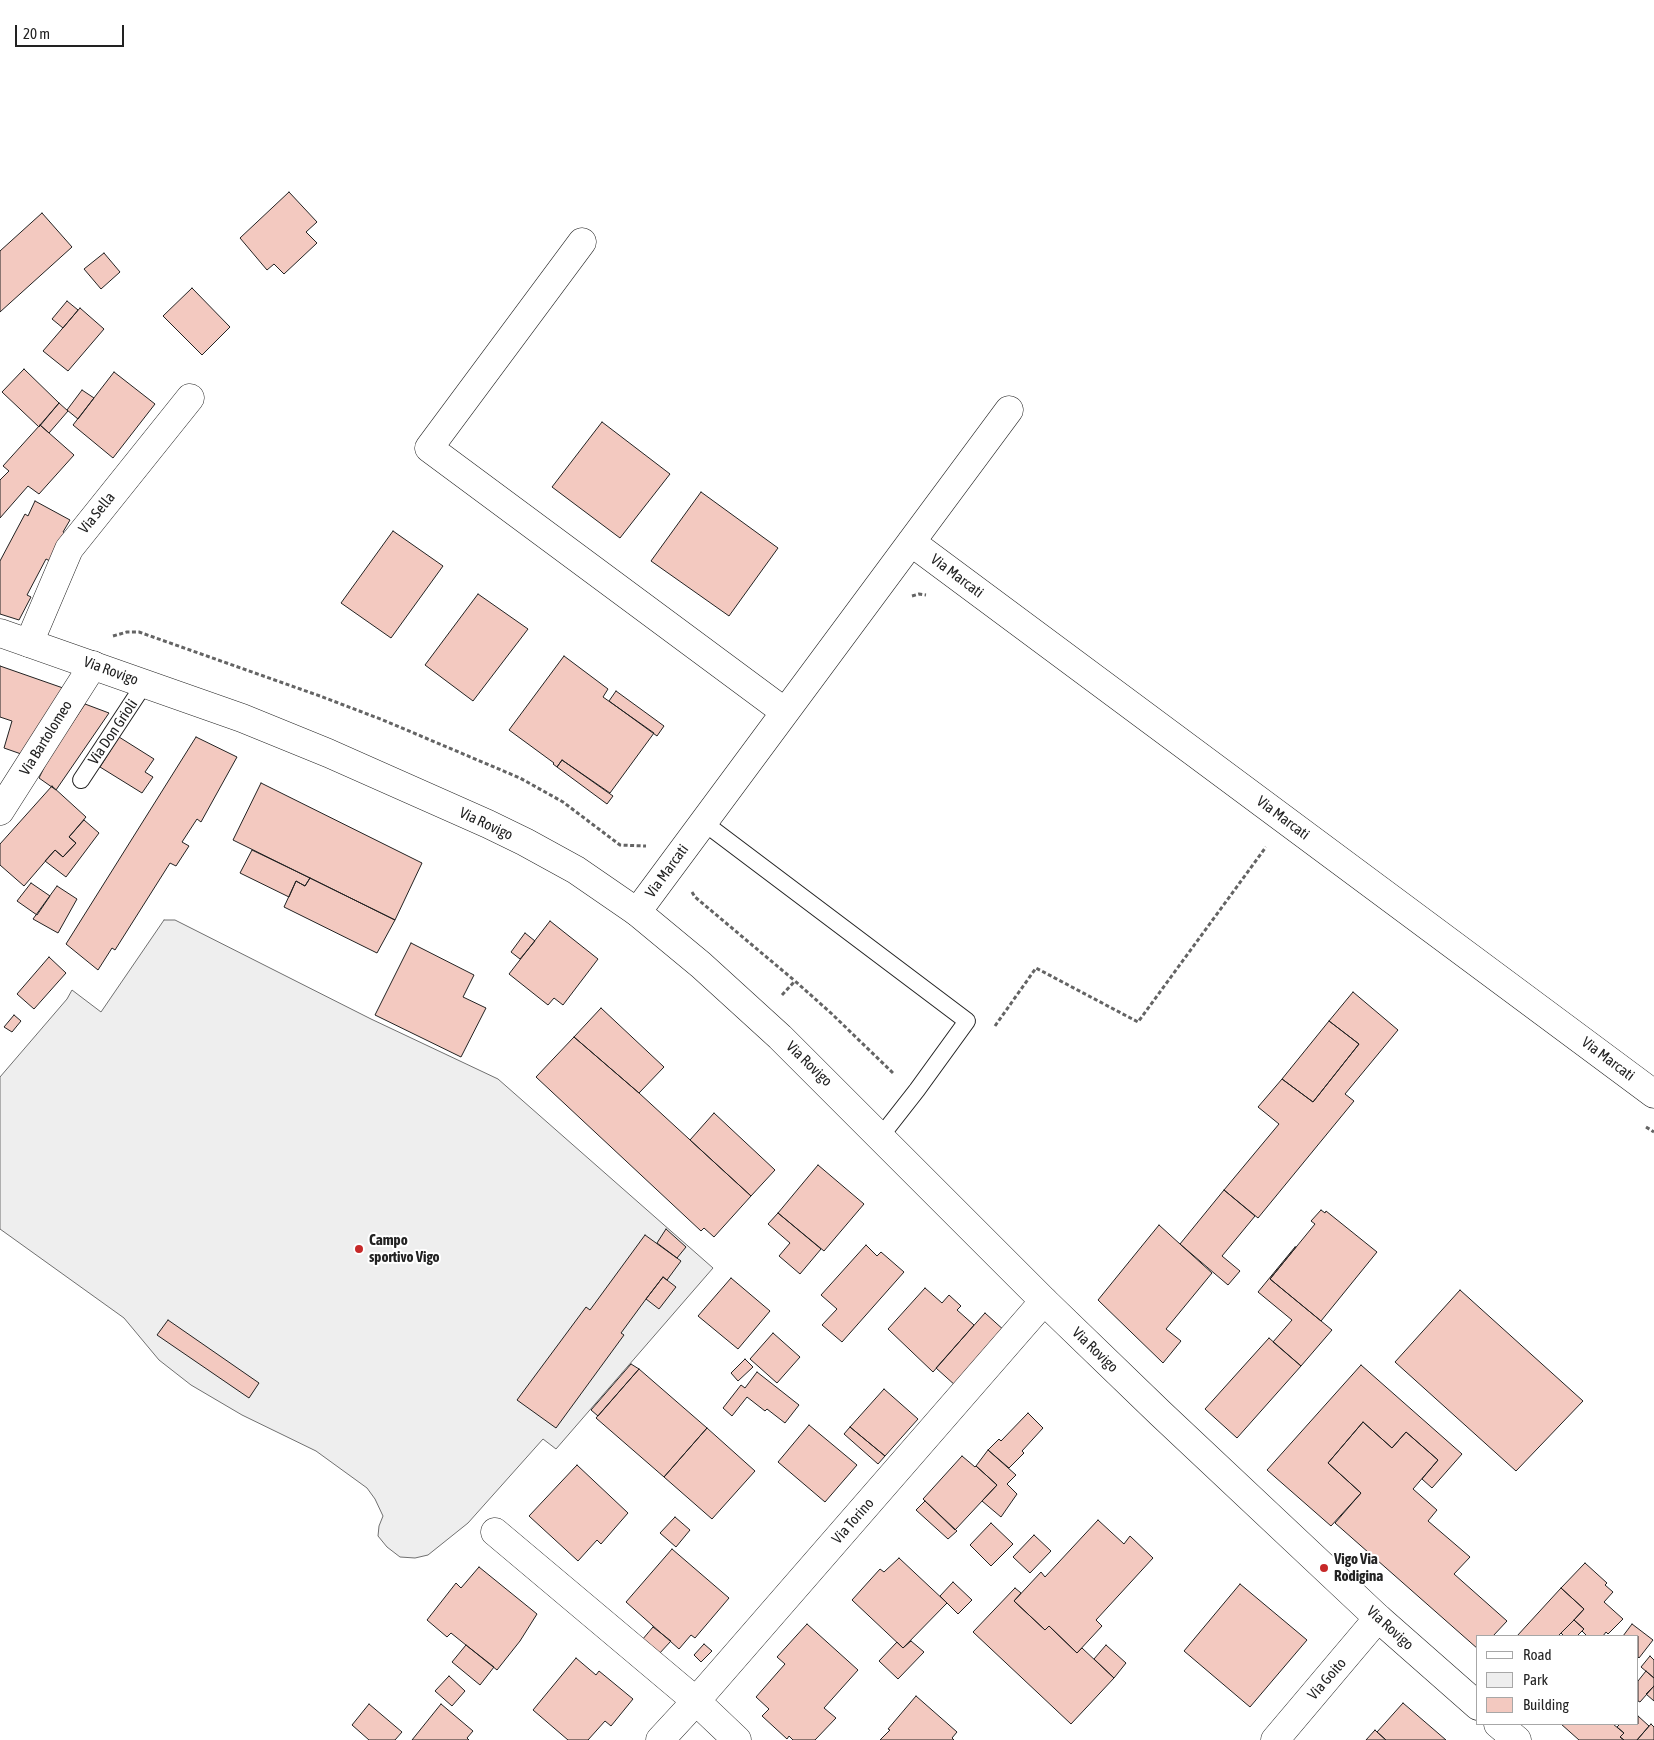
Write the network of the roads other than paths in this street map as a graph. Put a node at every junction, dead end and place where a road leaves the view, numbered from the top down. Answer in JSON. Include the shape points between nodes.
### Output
{"nodes":[{"id":1,"x":582,"y":242,"type":"dead end"},
{"id":2,"x":190,"y":398,"type":"dead end"},
{"id":3,"x":1009,"y":410,"type":"dead end"},
{"id":4,"x":911,"y":542,"type":"junction"},
{"id":5,"x":0,"y":633,"type":"edge"},
{"id":6,"x":29,"y":643,"type":"junction"},
{"id":7,"x":93,"y":665,"type":"junction"},
{"id":8,"x":145,"y":683,"type":"junction"},
{"id":9,"x":785,"y":712,"type":"junction"},
{"id":10,"x":81,"y":780,"type":"dead end"},
{"id":11,"x":0,"y":811,"type":"edge"},
{"id":12,"x":703,"y":822,"type":"junction"},
{"id":13,"x":637,"y":912,"type":"junction"},
{"id":14,"x":1654,"y":1094,"type":"edge"},
{"id":15,"x":881,"y":1136,"type":"junction"},
{"id":16,"x":1044,"y":1301,"type":"junction"},
{"id":17,"x":495,"y":1532,"type":"dead end"},
{"id":18,"x":1378,"y":1618,"type":"junction"},
{"id":19,"x":696,"y":1701,"type":"junction"},
{"id":20,"x":1476,"y":1704,"type":"edge"},
{"id":21,"x":1499,"y":1725,"type":"edge"},
{"id":22,"x":660,"y":1740,"type":"edge"},
{"id":23,"x":737,"y":1740,"type":"edge"},
{"id":24,"x":1275,"y":1740,"type":"edge"},
{"id":25,"x":1517,"y":1740,"type":"edge"}],
"edges":[{"from":1,"to":9,"type":"street","via":[[429,448]]},
{"from":2,"to":6,"type":"street","name":"Via Sella","via":[[69,549]]},
{"from":3,"to":4,"type":"street","name":"Via Marcati"},
{"from":4,"to":9,"type":"street","name":"Via Marcati"},
{"from":4,"to":14,"type":"street","name":"Via Marcati"},
{"from":5,"to":6,"type":"street","name":"Via Rovigo"},
{"from":6,"to":7,"type":"street","name":"Via Rovigo"},
{"from":7,"to":8,"type":"street","name":"Via Rovigo"},
{"from":7,"to":11,"type":"street","name":"Via Bartolomeo"},
{"from":8,"to":10,"type":"lane","name":"Via Don Grioli"},
{"from":8,"to":13,"type":"street","name":"Via Rovigo","via":[[328,753],[488,824],[576,870]]},
{"from":9,"to":12,"type":"street","name":"Via Marcati"},
{"from":12,"to":13,"type":"street","name":"Via Marcati"},
{"from":12,"to":15,"type":"lane","via":[[968,1021]]},
{"from":13,"to":15,"type":"street","name":"Via Rovigo","via":[[741,1000]]},
{"from":15,"to":16,"type":"street","name":"Via Rovigo"},
{"from":16,"to":18,"type":"street","name":"Via Rovigo"},
{"from":16,"to":19,"type":"street","name":"Via Torino"},
{"from":17,"to":19,"type":"street"},
{"from":18,"to":20,"type":"street","name":"Via Rovigo"},
{"from":18,"to":24,"type":"street","name":"Via Goito"},
{"from":19,"to":22,"type":"street","name":"Via Torino"},
{"from":19,"to":23,"type":"street"},
{"from":21,"to":25,"type":"street"}]}
